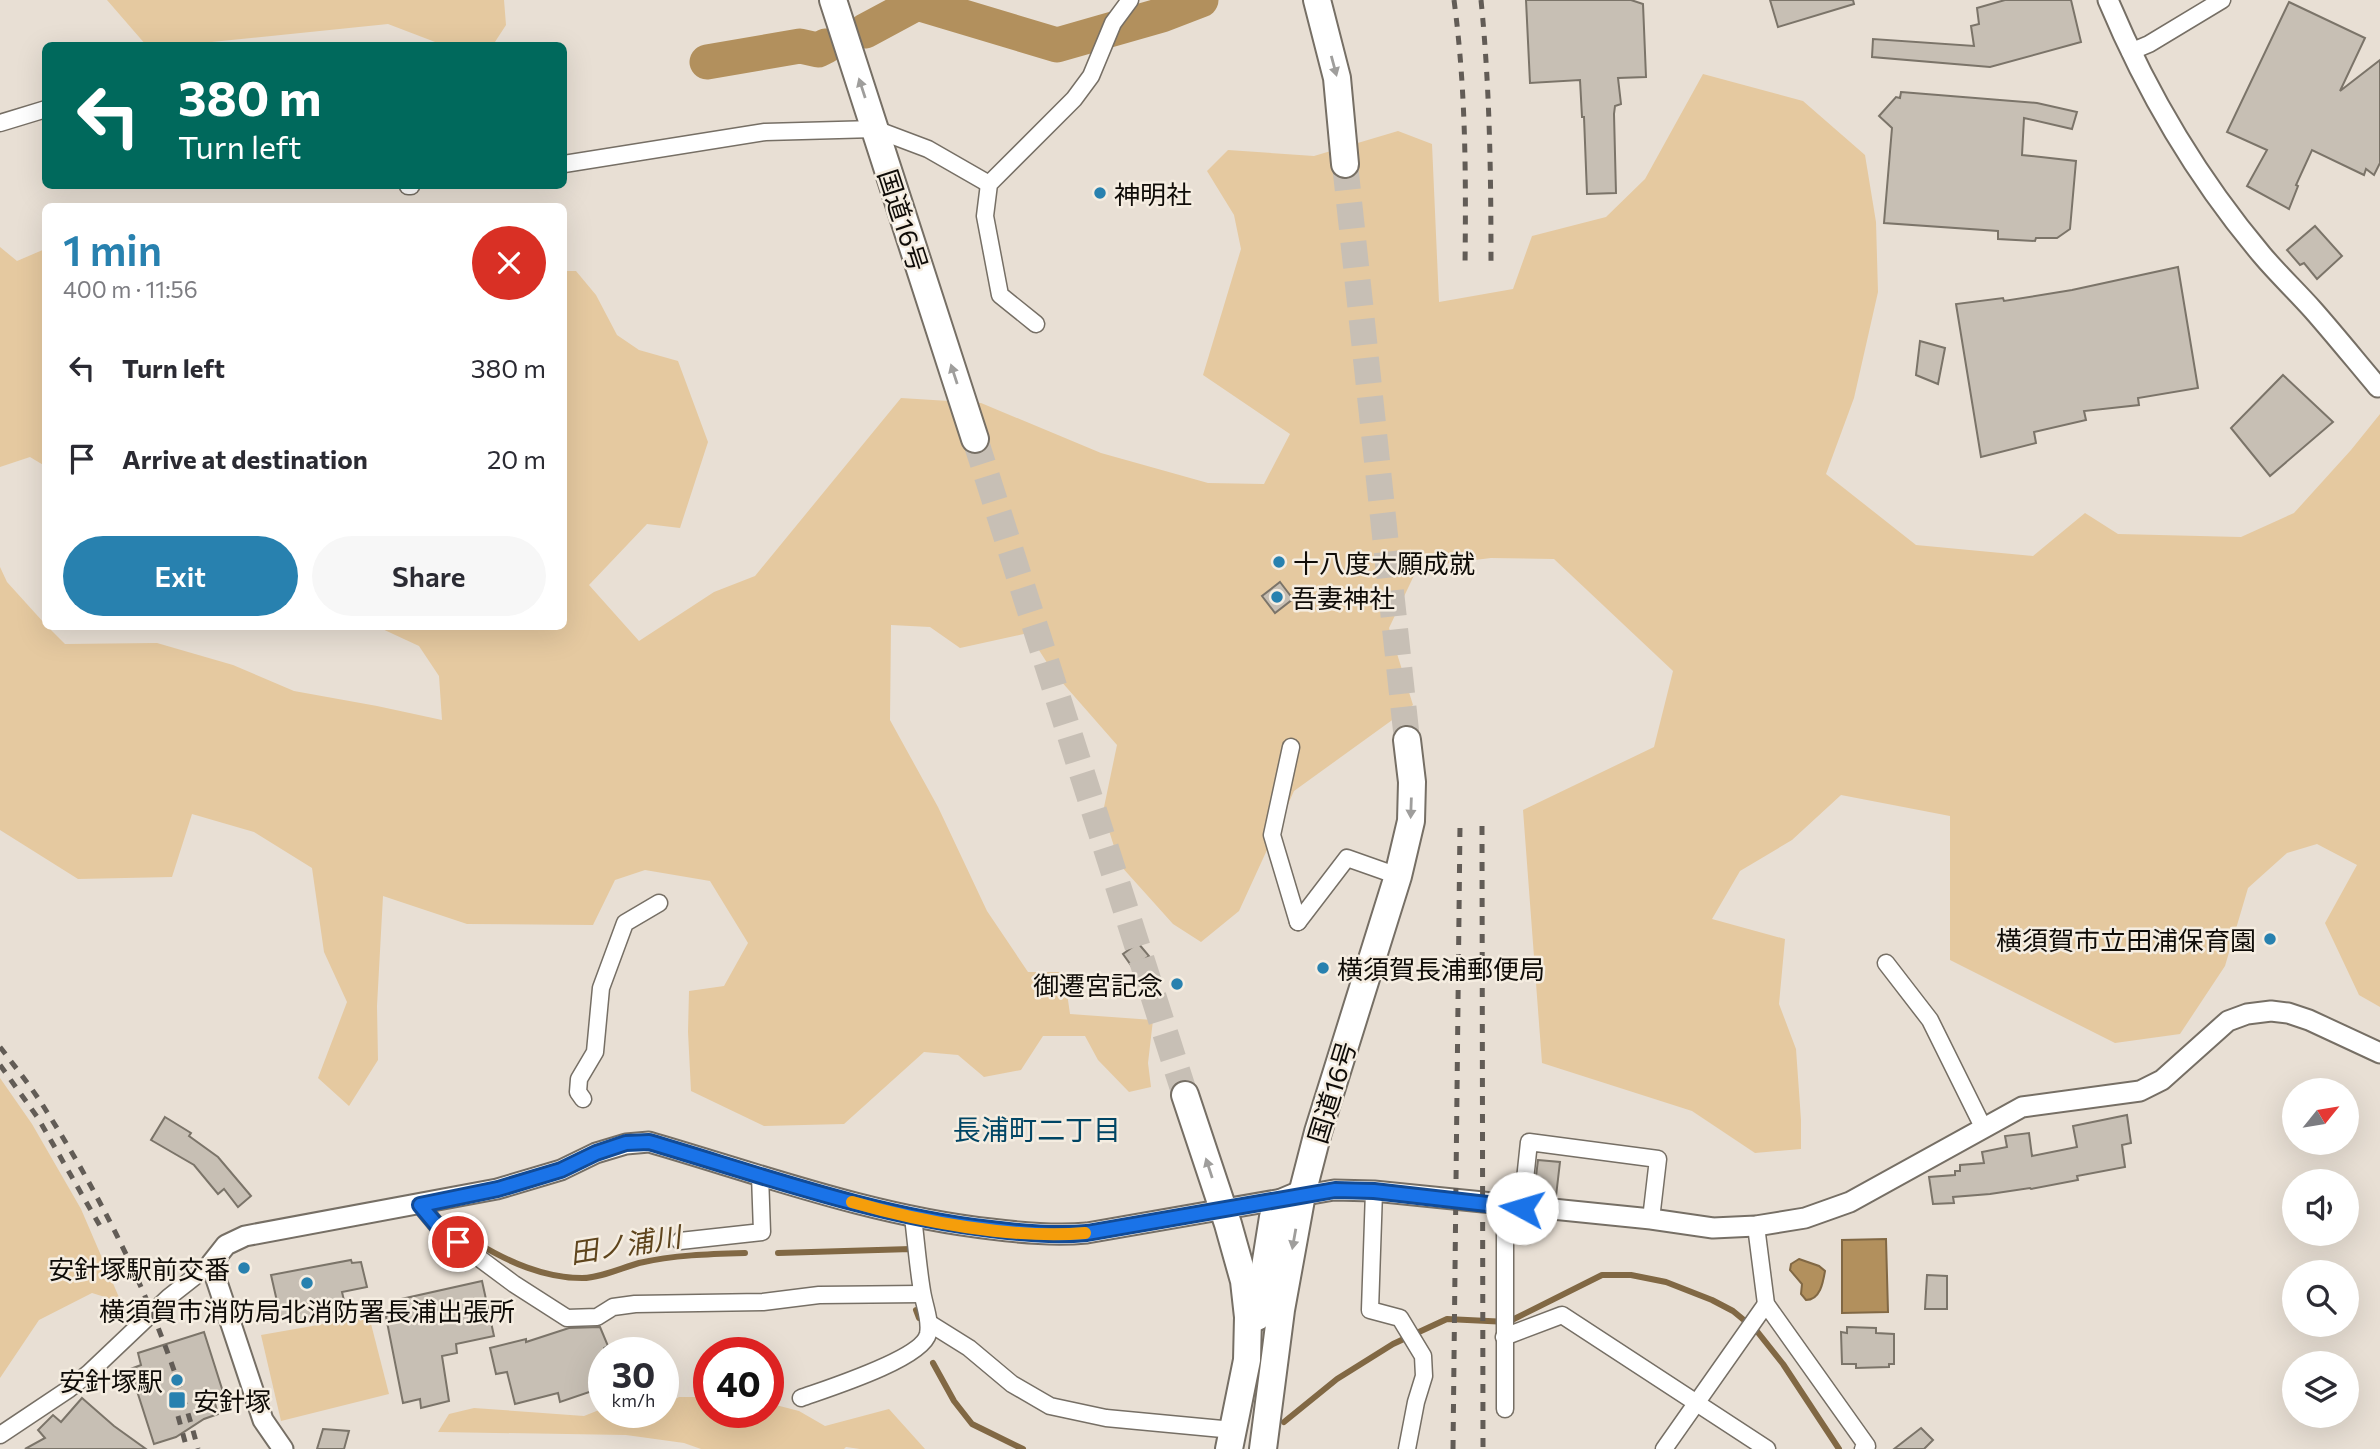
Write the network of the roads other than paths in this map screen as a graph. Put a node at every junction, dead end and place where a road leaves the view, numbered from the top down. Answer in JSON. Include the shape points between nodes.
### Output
{"nodes":[{"id":1,"x":833,"y":0,"type":"edge"},
{"id":2,"x":1130,"y":0,"type":"edge"},
{"id":3,"x":1317,"y":0,"type":"edge"},
{"id":4,"x":2108,"y":0,"type":"edge"},
{"id":5,"x":2222,"y":0,"type":"edge"},
{"id":6,"x":2130,"y":52,"type":"junction"},
{"id":7,"x":42,"y":110,"type":"edge"},
{"id":8,"x":0,"y":123,"type":"edge"},
{"id":9,"x":875,"y":129,"type":"junction"},
{"id":10,"x":567,"y":164,"type":"edge"},
{"id":11,"x":1345,"y":164,"type":"tunnel mouth"},
{"id":12,"x":989,"y":184,"type":"junction"},
{"id":13,"x":1036,"y":324,"type":"dead end"},
{"id":14,"x":2378,"y":387,"type":"edge"},
{"id":15,"x":975,"y":439,"type":"tunnel mouth"},
{"id":16,"x":1407,"y":740,"type":"tunnel mouth"},
{"id":17,"x":1291,"y":747,"type":"dead end"},
{"id":18,"x":1398,"y":876,"type":"junction"},
{"id":19,"x":659,"y":903,"type":"dead end"},
{"id":20,"x":1886,"y":962,"type":"dead end"},
{"id":21,"x":2380,"y":1053,"type":"edge"},
{"id":22,"x":1185,"y":1095,"type":"tunnel mouth"},
{"id":23,"x":583,"y":1099,"type":"dead end"},
{"id":24,"x":1983,"y":1127,"type":"junction"},
{"id":25,"x":760,"y":1175,"type":"junction"},
{"id":26,"x":1374,"y":1191,"type":"junction"},
{"id":27,"x":1302,"y":1194,"type":"junction"},
{"id":28,"x":420,"y":1205,"type":"junction"},
{"id":29,"x":1514,"y":1207,"type":"junction"},
{"id":30,"x":1223,"y":1208,"type":"junction"},
{"id":31,"x":913,"y":1217,"type":"junction"},
{"id":32,"x":1651,"y":1219,"type":"junction"},
{"id":33,"x":1755,"y":1226,"type":"junction"},
{"id":34,"x":680,"y":1241,"type":"dead end"},
{"id":35,"x":211,"y":1264,"type":"junction"},
{"id":36,"x":922,"y":1294,"type":"junction"},
{"id":37,"x":1766,"y":1304,"type":"junction"},
{"id":38,"x":929,"y":1323,"type":"junction"},
{"id":39,"x":1504,"y":1337,"type":"junction"},
{"id":40,"x":1247,"y":1360,"type":"junction"},
{"id":41,"x":801,"y":1398,"type":"dead end"},
{"id":42,"x":1696,"y":1404,"type":"junction"},
{"id":43,"x":1505,"y":1409,"type":"dead end"},
{"id":44,"x":0,"y":1435,"type":"edge"},
{"id":45,"x":1231,"y":1440,"type":"edge"},
{"id":46,"x":282,"y":1449,"type":"edge"},
{"id":47,"x":1263,"y":1449,"type":"edge"},
{"id":48,"x":1407,"y":1449,"type":"edge"},
{"id":49,"x":1664,"y":1449,"type":"edge"},
{"id":50,"x":1767,"y":1449,"type":"edge"},
{"id":51,"x":1863,"y":1449,"type":"edge"}],
"edges":[{"from":9,"to":1,"type":"highway","name":"国道16号","one_way":true},
{"from":2,"to":12,"type":"street","via":[[1074,99]]},
{"from":3,"to":11,"type":"highway","one_way":true,"via":[[1337,78]]},
{"from":4,"to":6,"type":"street"},
{"from":5,"to":6,"type":"street"},
{"from":6,"to":14,"type":"street","via":[[2219,198],[2261,254]]},
{"from":7,"to":8,"type":"street"},
{"from":9,"to":10,"type":"street","via":[[765,132]]},
{"from":9,"to":12,"type":"street","via":[[928,149]]},
{"from":15,"to":9,"type":"highway","name":"国道16号","one_way":true},
{"from":12,"to":13,"type":"street","via":[[985,216],[1000,295]]},
{"from":16,"to":18,"type":"highway","name":"国道16号","one_way":true,"via":[[1410,821]]},
{"from":17,"to":18,"type":"street","via":[[1272,835],[1298,922],[1347,858]]},
{"from":18,"to":27,"type":"highway","name":"国道16号"},
{"from":19,"to":23,"type":"street","via":[[625,923],[601,988],[595,1052],[579,1079],[578,1092]]},
{"from":20,"to":24,"type":"street","via":[[1930,1020]]},
{"from":21,"to":24,"type":"street","via":[[2288,1013],[2247,1014],[2228,1021],[2162,1080],[2140,1091],[2022,1107]]},
{"from":30,"to":22,"type":"highway","one_way":true},
{"from":24,"to":33,"type":"street","via":[[1850,1202],[1805,1218]]},
{"from":25,"to":28,"type":"street","via":[[649,1142],[626,1143],[498,1189]]},
{"from":25,"to":31,"type":"street"},
{"from":25,"to":34,"type":"street","via":[[761,1232]]},
{"from":26,"to":27,"type":"street"},
{"from":26,"to":29,"type":"street"},
{"from":26,"to":48,"type":"street","via":[[1370,1310],[1400,1318],[1423,1356],[1424,1376]]},
{"from":27,"to":30,"type":"street"},
{"from":27,"to":40,"type":"highway","via":[[1283,1202],[1273,1217]]},
{"from":27,"to":47,"type":"highway","name":"国道16号","one_way":true},
{"from":28,"to":35,"type":"street","via":[[244,1236],[226,1245]]},
{"from":28,"to":36,"type":"street","via":[[440,1229],[567,1318],[597,1317],[613,1307],[635,1304]]},
{"from":29,"to":32,"type":"street"},
{"from":29,"to":32,"type":"street","via":[[1529,1142],[1658,1159]]},
{"from":29,"to":39,"type":"street"},
{"from":30,"to":31,"type":"street","via":[[1135,1226],[1058,1235]]},
{"from":30,"to":40,"type":"highway","via":[[1244,1280]]},
{"from":31,"to":36,"type":"street"},
{"from":32,"to":33,"type":"street","via":[[1713,1228]]},
{"from":33,"to":37,"type":"street"},
{"from":35,"to":44,"type":"street","via":[[89,1373]]},
{"from":35,"to":46,"type":"street","via":[[263,1420]]},
{"from":36,"to":38,"type":"street"},
{"from":37,"to":42,"type":"street"},
{"from":37,"to":51,"type":"street","via":[[1867,1446]]},
{"from":38,"to":41,"type":"street","via":[[927,1337],[916,1350]]},
{"from":38,"to":45,"type":"street","via":[[1050,1406]]},
{"from":39,"to":42,"type":"street","via":[[1562,1315]]},
{"from":39,"to":43,"type":"street"},
{"from":40,"to":45,"type":"highway"},
{"from":42,"to":49,"type":"street"},
{"from":42,"to":50,"type":"street"}]}
